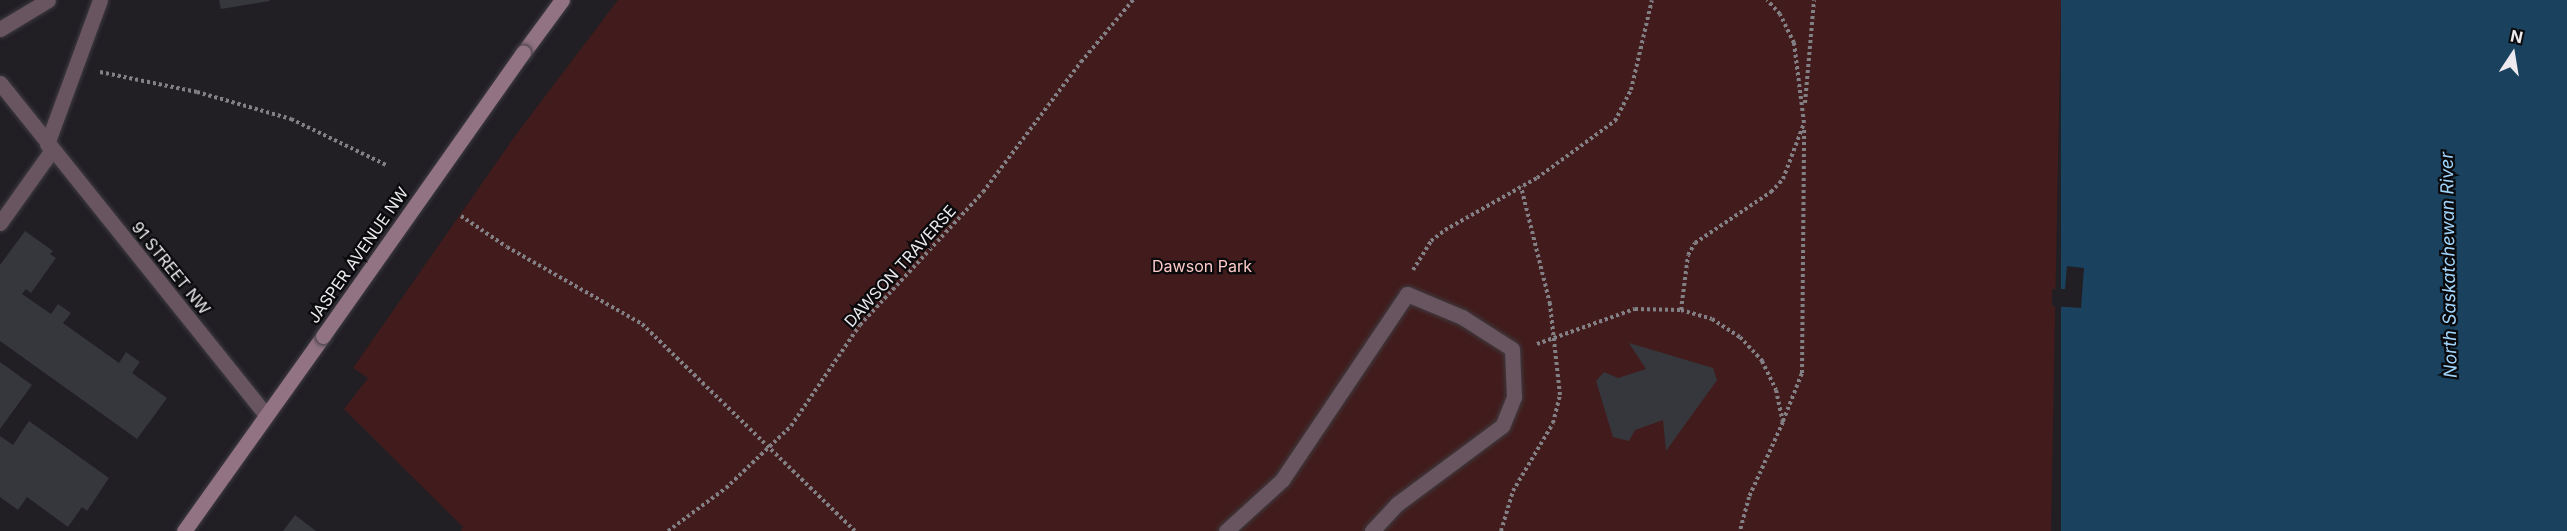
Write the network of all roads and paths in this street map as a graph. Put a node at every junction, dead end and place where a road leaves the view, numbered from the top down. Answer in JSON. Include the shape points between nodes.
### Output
{"nodes":[{"id":1,"x":48,"y":0,"type":"edge"},
{"id":2,"x":100,"y":0,"type":"edge"},
{"id":3,"x":562,"y":0,"type":"edge"},
{"id":4,"x":1133,"y":0,"type":"edge"},
{"id":5,"x":1652,"y":0,"type":"edge"},
{"id":6,"x":1767,"y":0,"type":"edge"},
{"id":7,"x":1814,"y":0,"type":"edge"},
{"id":8,"x":0,"y":29,"type":"edge"},
{"id":9,"x":76,"y":67,"type":"junction"},
{"id":10,"x":0,"y":83,"type":"edge"},
{"id":11,"x":1804,"y":112,"type":"junction"},
{"id":12,"x":1804,"y":123,"type":"junction"},
{"id":13,"x":50,"y":147,"type":"junction"},
{"id":14,"x":386,"y":165,"type":"dead end"},
{"id":15,"x":461,"y":216,"type":"dead end"},
{"id":16,"x":0,"y":223,"type":"edge"},
{"id":17,"x":1407,"y":294,"type":"junction"},
{"id":18,"x":1681,"y":310,"type":"junction"},
{"id":19,"x":1512,"y":349,"type":"junction"},
{"id":20,"x":267,"y":414,"type":"junction"},
{"id":21,"x":1783,"y":422,"type":"junction"},
{"id":22,"x":769,"y":447,"type":"junction"},
{"id":23,"x":184,"y":531,"type":"edge"},
{"id":24,"x":668,"y":531,"type":"edge"},
{"id":25,"x":855,"y":531,"type":"edge"},
{"id":26,"x":1226,"y":531,"type":"edge"},
{"id":27,"x":1372,"y":531,"type":"edge"},
{"id":28,"x":1740,"y":531,"type":"edge"}],
"edges":[{"from":1,"to":8,"type":"street"},
{"from":2,"to":9,"type":"street"},
{"from":3,"to":20,"type":"main road","name":"JASPER AVENUE NW","bridge":true},
{"from":4,"to":22,"type":"path","name":"DAWSON TRAVERSE","via":[[983,192],[860,325],[791,426]]},
{"from":5,"to":17,"type":"path","via":[[1631,90],[1615,121],[1584,147],[1431,241],[1411,273]]},
{"from":6,"to":11,"type":"path","via":[[1780,14],[1794,43]]},
{"from":7,"to":11,"type":"path"},
{"from":9,"to":13,"type":"street"},
{"from":9,"to":14,"type":"path","via":[[197,92],[291,119]]},
{"from":10,"to":13,"type":"street","name":"91 STREET NW"},
{"from":11,"to":12,"type":"path"},
{"from":12,"to":18,"type":"path","via":[[1783,179],[1771,192],[1695,243],[1688,255]]},
{"from":12,"to":21,"type":"path","via":[[1802,373]]},
{"from":13,"to":16,"type":"street"},
{"from":13,"to":20,"type":"street","name":"91 STREET NW"},
{"from":15,"to":22,"type":"path","via":[[507,247],[642,324]]},
{"from":17,"to":19,"type":"street","via":[[1462,317]]},
{"from":17,"to":26,"type":"street","via":[[1282,480]]},
{"from":18,"to":19,"type":"path","via":[[1635,309],[1551,341]]},
{"from":18,"to":21,"type":"path","via":[[1712,319],[1740,337],[1762,361],[1776,390]]},
{"from":19,"to":27,"type":"street","via":[[1514,397],[1502,426],[1396,504]]},
{"from":20,"to":23,"type":"main road","name":"JASPER AVENUE NW"},
{"from":21,"to":28,"type":"path","via":[[1749,497]]},
{"from":22,"to":24,"type":"path","name":"DAWSON TRAVERSE","via":[[726,488]]},
{"from":22,"to":25,"type":"path"}]}
